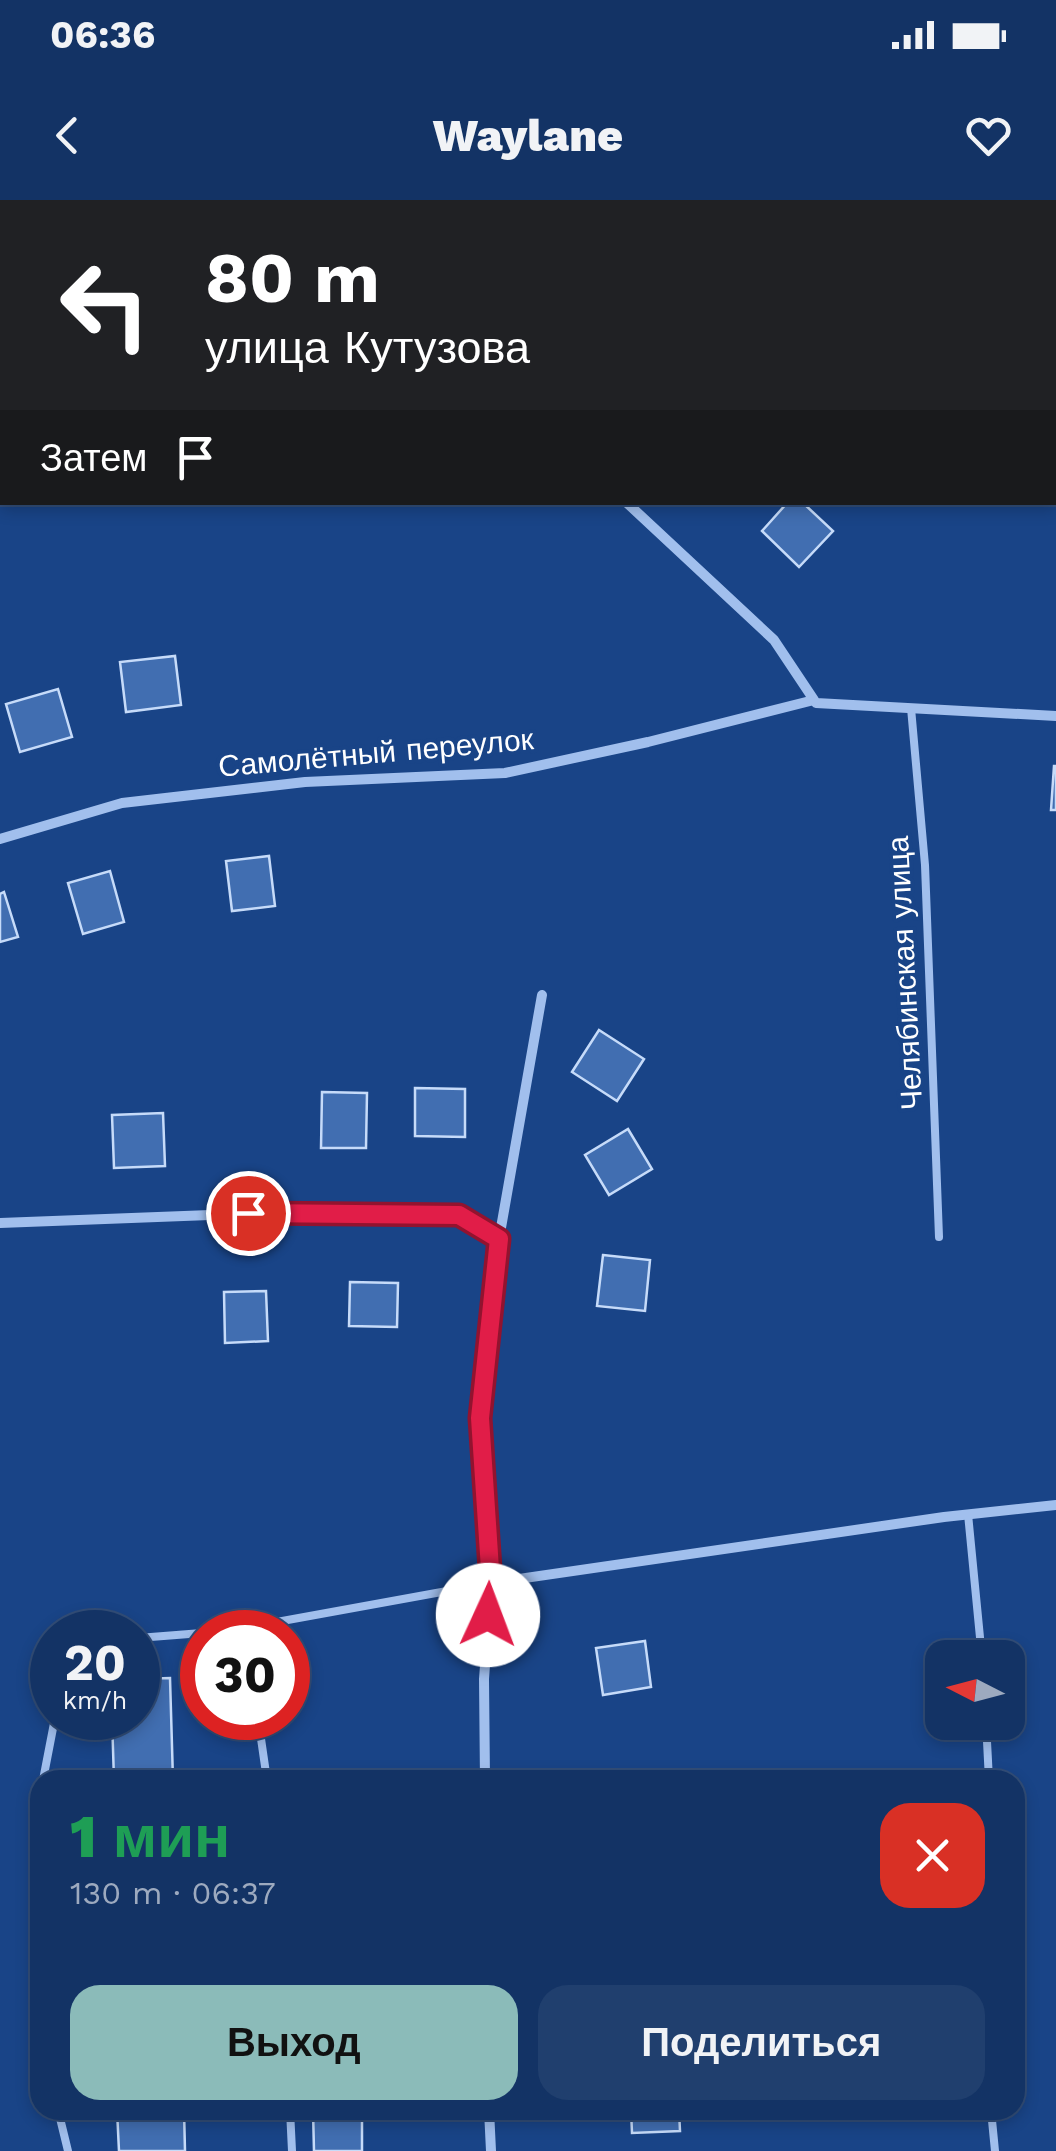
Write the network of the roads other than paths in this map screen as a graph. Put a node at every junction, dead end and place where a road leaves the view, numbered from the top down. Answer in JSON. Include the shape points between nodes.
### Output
{"nodes":[{"id":1,"x":629,"y":505,"type":"edge"},
{"id":2,"x":815,"y":701,"type":"junction"},
{"id":3,"x":911,"y":708,"type":"junction"},
{"id":4,"x":1056,"y":716,"type":"edge"},
{"id":5,"x":0,"y":839,"type":"edge"},
{"id":6,"x":542,"y":995,"type":"dead end"},
{"id":7,"x":0,"y":1223,"type":"edge"},
{"id":8,"x":939,"y":1237,"type":"dead end"},
{"id":9,"x":499,"y":1239,"type":"junction"},
{"id":10,"x":1056,"y":1506,"type":"edge"},
{"id":11,"x":968,"y":1514,"type":"junction"},
{"id":12,"x":491,"y":1584,"type":"junction"},
{"id":13,"x":310,"y":1621,"type":"edge"},
{"id":14,"x":980,"y":1640,"type":"edge"},
{"id":15,"x":51,"y":1740,"type":"edge"},
{"id":16,"x":261,"y":1740,"type":"edge"},
{"id":17,"x":987,"y":1740,"type":"edge"},
{"id":18,"x":45,"y":1770,"type":"edge"},
{"id":19,"x":266,"y":1770,"type":"edge"},
{"id":20,"x":485,"y":1770,"type":"edge"},
{"id":21,"x":988,"y":1770,"type":"edge"},
{"id":22,"x":60,"y":2120,"type":"edge"},
{"id":23,"x":290,"y":2120,"type":"edge"},
{"id":24,"x":489,"y":2120,"type":"edge"},
{"id":25,"x":992,"y":2120,"type":"edge"},
{"id":26,"x":68,"y":2151,"type":"edge"},
{"id":27,"x":292,"y":2151,"type":"edge"},
{"id":28,"x":491,"y":2151,"type":"edge"},
{"id":29,"x":996,"y":2151,"type":"edge"}],
"edges":[{"from":1,"to":2,"type":"street","via":[[774,640]]},
{"from":2,"to":3,"type":"street","name":"Самолётный переулок"},
{"from":2,"to":5,"type":"street","name":"Самолётный переулок","via":[[505,772],[304,782],[122,804]]},
{"from":3,"to":4,"type":"street","name":"Самолётный переулок"},
{"from":3,"to":8,"type":"lane","name":"Челябинская улица","via":[[925,865]]},
{"from":6,"to":9,"type":"street"},
{"from":7,"to":9,"type":"street","via":[[287,1212],[459,1215]]},
{"from":9,"to":12,"type":"street","via":[[480,1418]]},
{"from":10,"to":11,"type":"street"},
{"from":11,"to":12,"type":"street"},
{"from":11,"to":14,"type":"lane"},
{"from":12,"to":13,"type":"lane"},
{"from":12,"to":20,"type":"street"},
{"from":15,"to":18,"type":"lane"},
{"from":16,"to":19,"type":"lane"},
{"from":17,"to":21,"type":"lane"},
{"from":22,"to":26,"type":"lane"},
{"from":23,"to":27,"type":"lane"},
{"from":24,"to":28,"type":"street"},
{"from":25,"to":29,"type":"lane"}]}
